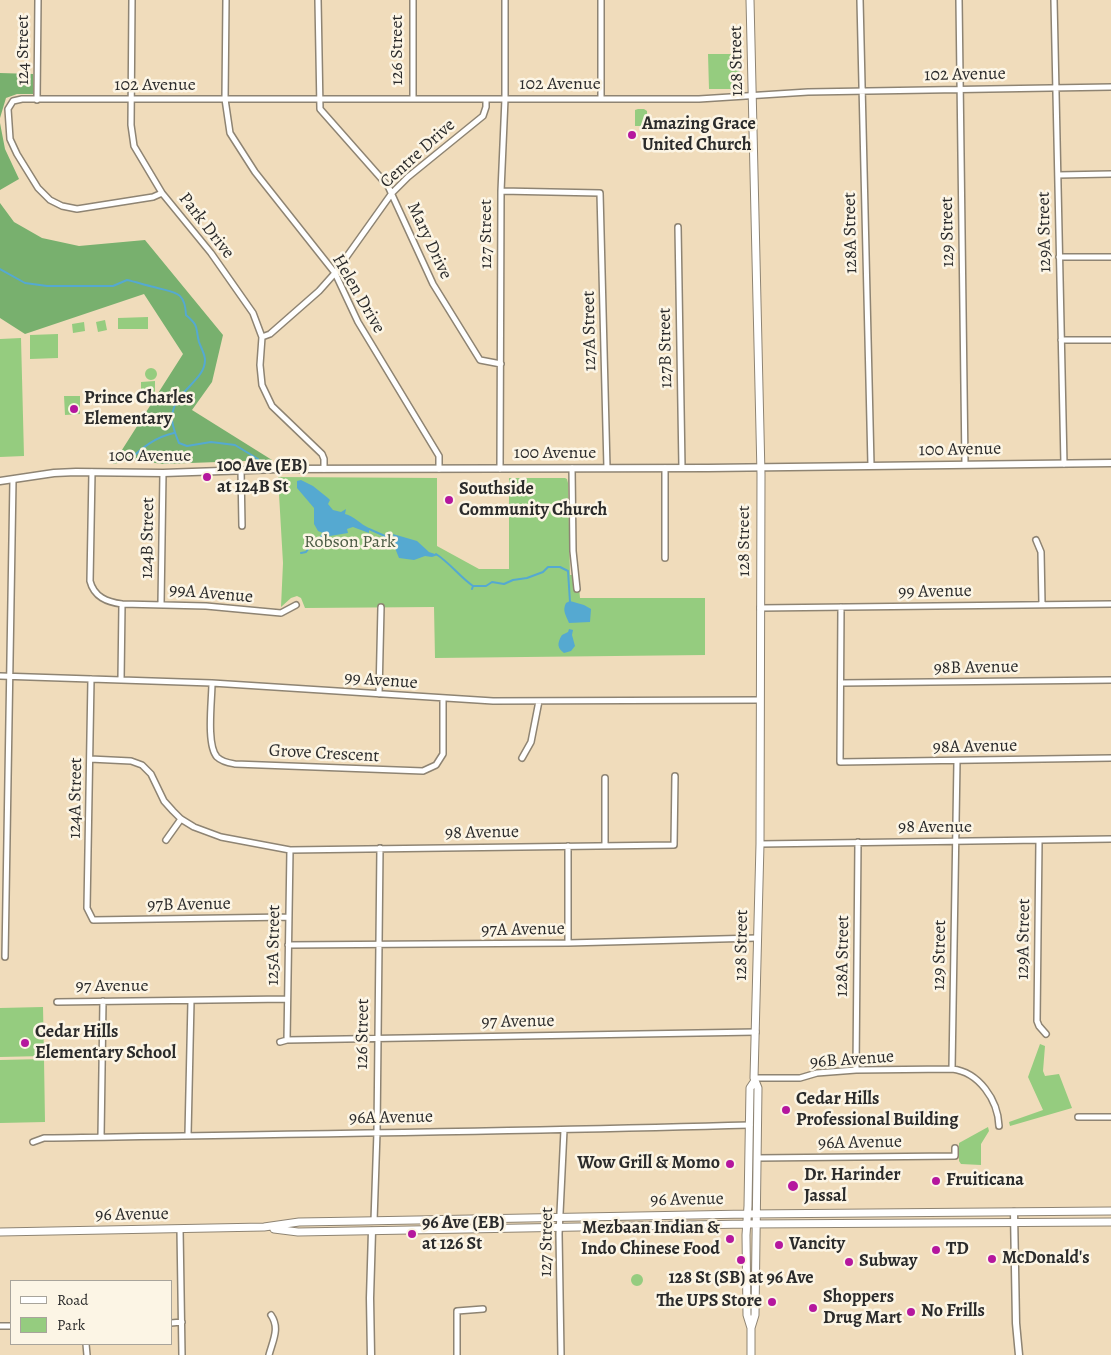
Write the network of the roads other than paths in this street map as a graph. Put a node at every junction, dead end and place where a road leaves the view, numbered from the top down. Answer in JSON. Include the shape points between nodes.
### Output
{"nodes":[{"id":1,"x":38,"y":0,"type":"edge"},
{"id":2,"x":132,"y":0,"type":"edge"},
{"id":3,"x":226,"y":0,"type":"edge"},
{"id":4,"x":318,"y":0,"type":"edge"},
{"id":5,"x":413,"y":0,"type":"edge"},
{"id":6,"x":505,"y":0,"type":"edge"},
{"id":7,"x":601,"y":0,"type":"edge"},
{"id":8,"x":750,"y":0,"type":"edge"},
{"id":9,"x":860,"y":0,"type":"edge"},
{"id":10,"x":959,"y":0,"type":"edge"},
{"id":11,"x":1054,"y":0,"type":"edge"},
{"id":12,"x":1056,"y":87,"type":"junction"},
{"id":13,"x":1111,"y":87,"type":"edge"},
{"id":14,"x":960,"y":89,"type":"junction"},
{"id":15,"x":862,"y":91,"type":"junction"},
{"id":16,"x":753,"y":96,"type":"junction"},
{"id":17,"x":601,"y":98,"type":"junction"},
{"id":18,"x":132,"y":99,"type":"junction"},
{"id":19,"x":225,"y":99,"type":"junction"},
{"id":20,"x":319,"y":99,"type":"junction"},
{"id":21,"x":413,"y":99,"type":"junction"},
{"id":22,"x":486,"y":99,"type":"junction"},
{"id":23,"x":505,"y":99,"type":"junction"},
{"id":24,"x":37,"y":100,"type":"junction"},
{"id":25,"x":11,"y":103,"type":"joint"},
{"id":26,"x":1111,"y":174,"type":"edge"},
{"id":27,"x":1058,"y":175,"type":"junction"},
{"id":28,"x":501,"y":191,"type":"junction"},
{"id":29,"x":162,"y":193,"type":"junction"},
{"id":30,"x":392,"y":194,"type":"junction"},
{"id":31,"x":678,"y":227,"type":"dead end"},
{"id":32,"x":1111,"y":256,"type":"edge"},
{"id":33,"x":1059,"y":258,"type":"junction"},
{"id":34,"x":334,"y":273,"type":"junction"},
{"id":35,"x":262,"y":337,"type":"junction"},
{"id":36,"x":1061,"y":340,"type":"junction"},
{"id":37,"x":1111,"y":340,"type":"edge"},
{"id":38,"x":500,"y":364,"type":"junction"},
{"id":39,"x":1111,"y":463,"type":"edge"},
{"id":40,"x":965,"y":464,"type":"junction"},
{"id":41,"x":1064,"y":464,"type":"junction"},
{"id":42,"x":871,"y":466,"type":"junction"},
{"id":43,"x":572,"y":468,"type":"junction"},
{"id":44,"x":606,"y":468,"type":"junction"},
{"id":45,"x":665,"y":468,"type":"junction"},
{"id":46,"x":682,"y":468,"type":"junction"},
{"id":47,"x":760,"y":468,"type":"junction"},
{"id":48,"x":324,"y":469,"type":"junction"},
{"id":49,"x":439,"y":469,"type":"junction"},
{"id":50,"x":500,"y":469,"type":"junction"},
{"id":51,"x":241,"y":470,"type":"junction"},
{"id":52,"x":92,"y":472,"type":"junction"},
{"id":53,"x":163,"y":473,"type":"junction"},
{"id":54,"x":13,"y":480,"type":"junction"},
{"id":55,"x":0,"y":481,"type":"edge"},
{"id":56,"x":242,"y":526,"type":"dead end"},
{"id":57,"x":1036,"y":540,"type":"dead end"},
{"id":58,"x":665,"y":558,"type":"dead end"},
{"id":59,"x":576,"y":589,"type":"dead end"},
{"id":60,"x":122,"y":604,"type":"junction"},
{"id":61,"x":161,"y":604,"type":"junction"},
{"id":62,"x":1042,"y":604,"type":"junction"},
{"id":63,"x":1111,"y":604,"type":"edge"},
{"id":64,"x":296,"y":605,"type":"dead end"},
{"id":65,"x":381,"y":607,"type":"dead end"},
{"id":66,"x":842,"y":607,"type":"junction"},
{"id":67,"x":760,"y":608,"type":"junction"},
{"id":68,"x":0,"y":676,"type":"edge"},
{"id":69,"x":10,"y":676,"type":"junction"},
{"id":70,"x":91,"y":679,"type":"junction"},
{"id":71,"x":121,"y":680,"type":"junction"},
{"id":72,"x":1111,"y":680,"type":"edge"},
{"id":73,"x":212,"y":683,"type":"junction"},
{"id":74,"x":841,"y":683,"type":"junction"},
{"id":75,"x":379,"y":694,"type":"junction"},
{"id":76,"x":443,"y":698,"type":"junction"},
{"id":77,"x":760,"y":700,"type":"junction"},
{"id":78,"x":539,"y":701,"type":"junction"},
{"id":79,"x":522,"y":758,"type":"dead end"},
{"id":80,"x":1111,"y":758,"type":"edge"},
{"id":81,"x":90,"y":759,"type":"junction"},
{"id":82,"x":956,"y":761,"type":"junction"},
{"id":83,"x":675,"y":776,"type":"dead end"},
{"id":84,"x":604,"y":778,"type":"dead end"},
{"id":85,"x":181,"y":819,"type":"junction"},
{"id":86,"x":1111,"y":839,"type":"edge"},
{"id":87,"x":166,"y":840,"type":"dead end"},
{"id":88,"x":1039,"y":841,"type":"junction"},
{"id":89,"x":858,"y":842,"type":"junction"},
{"id":90,"x":956,"y":842,"type":"junction"},
{"id":91,"x":760,"y":844,"type":"junction"},
{"id":92,"x":605,"y":845,"type":"junction"},
{"id":93,"x":568,"y":846,"type":"junction"},
{"id":94,"x":380,"y":848,"type":"junction"},
{"id":95,"x":290,"y":850,"type":"junction"},
{"id":96,"x":3,"y":868,"type":"edge"},
{"id":97,"x":91,"y":916,"type":"joint"},
{"id":98,"x":288,"y":917,"type":"junction"},
{"id":99,"x":757,"y":938,"type":"junction"},
{"id":100,"x":568,"y":943,"type":"junction"},
{"id":101,"x":288,"y":945,"type":"junction"},
{"id":102,"x":379,"y":945,"type":"junction"},
{"id":103,"x":6,"y":958,"type":"dead end"},
{"id":104,"x":287,"y":999,"type":"junction"},
{"id":105,"x":191,"y":1000,"type":"junction"},
{"id":106,"x":57,"y":1002,"type":"dead end"},
{"id":107,"x":103,"y":1002,"type":"junction"},
{"id":108,"x":756,"y":1032,"type":"junction"},
{"id":109,"x":1046,"y":1034,"type":"dead end"},
{"id":110,"x":378,"y":1038,"type":"junction"},
{"id":111,"x":287,"y":1040,"type":"junction"},
{"id":112,"x":280,"y":1042,"type":"dead end"},
{"id":113,"x":952,"y":1069,"type":"junction"},
{"id":114,"x":856,"y":1070,"type":"junction"},
{"id":115,"x":754,"y":1080,"type":"junction"},
{"id":116,"x":1078,"y":1117,"type":"dead end"},
{"id":117,"x":1111,"y":1117,"type":"edge"},
{"id":118,"x":750,"y":1125,"type":"junction"},
{"id":119,"x":999,"y":1126,"type":"dead end"},
{"id":120,"x":564,"y":1130,"type":"junction"},
{"id":121,"x":377,"y":1132,"type":"junction"},
{"id":122,"x":188,"y":1136,"type":"junction"},
{"id":123,"x":101,"y":1137,"type":"junction"},
{"id":124,"x":33,"y":1142,"type":"dead end"},
{"id":125,"x":955,"y":1148,"type":"dead end"},
{"id":126,"x":757,"y":1158,"type":"junction"},
{"id":127,"x":1014,"y":1212,"type":"junction"},
{"id":128,"x":1111,"y":1212,"type":"edge"},
{"id":129,"x":919,"y":1213,"type":"junction"},
{"id":130,"x":748,"y":1214,"type":"junction"},
{"id":131,"x":756,"y":1214,"type":"junction"},
{"id":132,"x":888,"y":1214,"type":"junction"},
{"id":133,"x":560,"y":1218,"type":"junction"},
{"id":134,"x":389,"y":1220,"type":"junction"},
{"id":135,"x":374,"y":1221,"type":"junction"},
{"id":136,"x":1014,"y":1222,"type":"junction"},
{"id":137,"x":1111,"y":1222,"type":"edge"},
{"id":138,"x":870,"y":1223,"type":"junction"},
{"id":139,"x":905,"y":1223,"type":"junction"},
{"id":140,"x":747,"y":1224,"type":"junction"},
{"id":141,"x":755,"y":1224,"type":"junction"},
{"id":142,"x":560,"y":1227,"type":"junction"},
{"id":143,"x":264,"y":1228,"type":"junction"},
{"id":144,"x":180,"y":1229,"type":"junction"},
{"id":145,"x":372,"y":1231,"type":"junction"},
{"id":146,"x":0,"y":1232,"type":"edge"},
{"id":147,"x":483,"y":1310,"type":"dead end"},
{"id":148,"x":271,"y":1315,"type":"dead end"},
{"id":149,"x":182,"y":1322,"type":"junction"},
{"id":150,"x":172,"y":1323,"type":"edge"},
{"id":151,"x":751,"y":1328,"type":"junction"},
{"id":152,"x":182,"y":1355,"type":"edge"},
{"id":153,"x":269,"y":1355,"type":"edge"},
{"id":154,"x":371,"y":1355,"type":"edge"},
{"id":155,"x":457,"y":1355,"type":"edge"},
{"id":156,"x":561,"y":1355,"type":"edge"},
{"id":157,"x":751,"y":1355,"type":"edge"},
{"id":158,"x":1019,"y":1355,"type":"edge"}],
"edges":[{"from":1,"to":24,"type":"street","name":"124 Street"},
{"from":2,"to":18,"type":"street"},
{"from":3,"to":19,"type":"street","name":"Helen Drive"},
{"from":4,"to":20,"type":"street"},
{"from":5,"to":21,"type":"street","name":"126 Street"},
{"from":6,"to":23,"type":"street","name":"127 Street"},
{"from":7,"to":17,"type":"street"},
{"from":8,"to":16,"type":"main road","name":"128 Street"},
{"from":9,"to":15,"type":"street","name":"128A Street"},
{"from":10,"to":14,"type":"street","name":"129 Street"},
{"from":11,"to":12,"type":"street","name":"129A Street"},
{"from":12,"to":13,"type":"street","name":"102 Avenue"},
{"from":12,"to":14,"type":"street","name":"102 Avenue"},
{"from":12,"to":27,"type":"street","name":"129A Street"},
{"from":14,"to":15,"type":"street","name":"102 Avenue"},
{"from":14,"to":40,"type":"street","name":"129 Street"},
{"from":15,"to":16,"type":"street","name":"102 Avenue"},
{"from":15,"to":42,"type":"street","name":"128A Street"},
{"from":16,"to":17,"type":"street","name":"102 Avenue"},
{"from":16,"to":47,"type":"main road","name":"128 Street"},
{"from":17,"to":23,"type":"street","name":"102 Avenue"},
{"from":18,"to":19,"type":"street","name":"102 Avenue"},
{"from":18,"to":24,"type":"street","name":"102 Avenue"},
{"from":18,"to":29,"type":"street","via":[[134,146]]},
{"from":19,"to":20,"type":"street","name":"102 Avenue"},
{"from":19,"to":34,"type":"street","name":"Helen Drive","via":[[230,133],[255,172]]},
{"from":20,"to":21,"type":"street","name":"102 Avenue"},
{"from":20,"to":30,"type":"street","name":"Mary Drive","via":[[320,108]]},
{"from":21,"to":22,"type":"street","name":"102 Avenue"},
{"from":22,"to":23,"type":"street","name":"102 Avenue"},
{"from":22,"to":30,"type":"street","name":"Centre Drive","via":[[483,116]]},
{"from":23,"to":28,"type":"street","name":"127 Street"},
{"from":24,"to":25,"type":"street","name":"102 Avenue"},
{"from":25,"to":29,"type":"street","name":"Park Drive","via":[[8,120],[11,144],[38,188],[50,200],[66,207],[82,208]]},
{"from":26,"to":27,"type":"street"},
{"from":27,"to":33,"type":"street","name":"129A Street"},
{"from":28,"to":38,"type":"street","name":"127 Street"},
{"from":28,"to":44,"type":"street","name":"127A Street","via":[[600,193]]},
{"from":29,"to":35,"type":"street","name":"Park Drive","via":[[243,298]]},
{"from":30,"to":34,"type":"street","name":"Centre Drive"},
{"from":30,"to":38,"type":"street","name":"Mary Drive","via":[[432,284],[480,360]]},
{"from":31,"to":46,"type":"street","name":"127B Street"},
{"from":32,"to":33,"type":"street"},
{"from":33,"to":36,"type":"street","name":"129A Street"},
{"from":34,"to":35,"type":"street","name":"Centre Drive","via":[[270,334]]},
{"from":34,"to":49,"type":"street","name":"Helen Drive","via":[[358,322],[439,456]]},
{"from":35,"to":48,"type":"street","name":"Park Drive","via":[[260,372],[267,398],[322,454]]},
{"from":36,"to":37,"type":"street"},
{"from":36,"to":41,"type":"street","name":"129A Street"},
{"from":38,"to":50,"type":"street","name":"127 Street"},
{"from":39,"to":41,"type":"street","name":"100 Avenue"},
{"from":40,"to":41,"type":"street","name":"100 Avenue"},
{"from":40,"to":42,"type":"street","name":"100 Avenue"},
{"from":42,"to":47,"type":"street","name":"100 Avenue"},
{"from":43,"to":44,"type":"street","name":"100 Avenue"},
{"from":43,"to":50,"type":"street","name":"100 Avenue"},
{"from":43,"to":59,"type":"street"},
{"from":44,"to":45,"type":"street","name":"100 Avenue"},
{"from":45,"to":46,"type":"street","name":"100 Avenue"},
{"from":45,"to":58,"type":"street"},
{"from":46,"to":47,"type":"street","name":"100 Avenue"},
{"from":47,"to":67,"type":"main road","name":"128 Street"},
{"from":48,"to":49,"type":"street","name":"100 Avenue"},
{"from":48,"to":51,"type":"street","name":"100 Avenue"},
{"from":49,"to":50,"type":"street","name":"100 Avenue"},
{"from":51,"to":53,"type":"street","name":"100 Avenue"},
{"from":51,"to":56,"type":"street"},
{"from":52,"to":53,"type":"street","name":"100 Avenue"},
{"from":52,"to":54,"type":"street","name":"100 Avenue","via":[[54,473]]},
{"from":52,"to":60,"type":"street","via":[[91,584],[100,597]]},
{"from":53,"to":61,"type":"street","name":"124B Street"},
{"from":54,"to":55,"type":"street","name":"100 Avenue"},
{"from":54,"to":69,"type":"street"},
{"from":57,"to":62,"type":"street","via":[[1041,552]]},
{"from":60,"to":61,"type":"street","name":"99A Avenue"},
{"from":60,"to":71,"type":"street"},
{"from":61,"to":64,"type":"street","name":"99A Avenue","via":[[281,613]]},
{"from":62,"to":63,"type":"street","name":"99 Avenue"},
{"from":62,"to":66,"type":"street","name":"99 Avenue"},
{"from":65,"to":75,"type":"street"},
{"from":66,"to":67,"type":"street","name":"99 Avenue"},
{"from":66,"to":74,"type":"street"},
{"from":67,"to":77,"type":"main road","name":"128 Street"},
{"from":68,"to":69,"type":"street","name":"99 Avenue"},
{"from":69,"to":70,"type":"street","name":"99 Avenue"},
{"from":69,"to":96,"type":"street"},
{"from":70,"to":71,"type":"street","name":"99 Avenue"},
{"from":70,"to":81,"type":"street","name":"124A Street"},
{"from":71,"to":73,"type":"street","name":"99 Avenue"},
{"from":72,"to":74,"type":"street","name":"98B Avenue"},
{"from":73,"to":75,"type":"street","name":"99 Avenue"},
{"from":73,"to":76,"type":"street","name":"Grove Crescent","via":[[214,751],[219,759],[235,764],[423,772],[436,765],[443,754]]},
{"from":74,"to":82,"type":"street","name":"98A Avenue","via":[[840,762]]},
{"from":75,"to":76,"type":"street","name":"99 Avenue"},
{"from":76,"to":78,"type":"street","name":"99 Avenue"},
{"from":77,"to":78,"type":"street","name":"99 Avenue"},
{"from":77,"to":91,"type":"main road","name":"128 Street"},
{"from":78,"to":79,"type":"street","via":[[531,742]]},
{"from":80,"to":82,"type":"street","name":"98A Avenue"},
{"from":81,"to":85,"type":"street","name":"98 Avenue","via":[[131,761],[142,765],[151,774],[164,801]]},
{"from":81,"to":97,"type":"street","name":"124A Street","via":[[87,908]]},
{"from":82,"to":90,"type":"street","name":"129 Street"},
{"from":83,"to":92,"type":"street","name":"98 Avenue","via":[[674,845]]},
{"from":84,"to":92,"type":"street"},
{"from":85,"to":87,"type":"street"},
{"from":85,"to":95,"type":"street","name":"98 Avenue","via":[[221,837]]},
{"from":86,"to":88,"type":"street","name":"98 Avenue"},
{"from":88,"to":90,"type":"street","name":"98 Avenue"},
{"from":88,"to":109,"type":"street","name":"129A Street","via":[[1037,1020]]},
{"from":89,"to":90,"type":"street","name":"98 Avenue"},
{"from":89,"to":91,"type":"street","name":"98 Avenue"},
{"from":89,"to":114,"type":"street","name":"128A Street"},
{"from":90,"to":113,"type":"street","name":"129 Street"},
{"from":91,"to":99,"type":"main road","name":"128 Street"},
{"from":92,"to":93,"type":"street","name":"98 Avenue"},
{"from":93,"to":94,"type":"street","name":"98 Avenue"},
{"from":93,"to":100,"type":"street"},
{"from":94,"to":95,"type":"street","name":"98 Avenue"},
{"from":94,"to":102,"type":"street","name":"126 Street"},
{"from":95,"to":98,"type":"street","name":"125A Street"},
{"from":96,"to":103,"type":"street"},
{"from":97,"to":98,"type":"street","name":"97B Avenue","via":[[93,920]]},
{"from":98,"to":101,"type":"street","name":"125A Street"},
{"from":99,"to":100,"type":"street","name":"97A Avenue"},
{"from":99,"to":108,"type":"main road","name":"128 Street"},
{"from":100,"to":102,"type":"street","name":"97A Avenue"},
{"from":101,"to":102,"type":"street","name":"97A Avenue"},
{"from":101,"to":104,"type":"street","name":"125A Street"},
{"from":102,"to":110,"type":"street","name":"126 Street"},
{"from":104,"to":105,"type":"street","name":"97 Avenue"},
{"from":104,"to":111,"type":"street","name":"125A Street"},
{"from":105,"to":107,"type":"street","name":"97 Avenue"},
{"from":105,"to":122,"type":"street"},
{"from":106,"to":107,"type":"street","name":"97 Avenue"},
{"from":107,"to":123,"type":"street"},
{"from":108,"to":110,"type":"street","name":"97 Avenue"},
{"from":108,"to":115,"type":"main road","name":"128 Street"},
{"from":110,"to":111,"type":"street","name":"97 Avenue"},
{"from":110,"to":121,"type":"street","name":"126 Street"},
{"from":111,"to":112,"type":"street","name":"97 Avenue"},
{"from":113,"to":114,"type":"street","name":"96B Avenue"},
{"from":113,"to":119,"type":"street","via":[[968,1073],[980,1082],[996,1108]]},
{"from":114,"to":115,"type":"street","name":"96B Avenue"},
{"from":115,"to":118,"type":"main road","name":"128 Street","via":[[750,1088]]},
{"from":115,"to":126,"type":"main road","name":"128 Street","via":[[758,1088]]},
{"from":116,"to":117,"type":"street"},
{"from":118,"to":120,"type":"street","name":"96A Avenue"},
{"from":118,"to":130,"type":"main road","name":"128 Street"},
{"from":120,"to":121,"type":"street","name":"96A Avenue"},
{"from":120,"to":133,"type":"street","name":"127 Street"},
{"from":121,"to":122,"type":"street","name":"96A Avenue"},
{"from":121,"to":135,"type":"street","name":"126 Street"},
{"from":122,"to":123,"type":"street","name":"96A Avenue"},
{"from":123,"to":124,"type":"street","name":"96A Avenue","via":[[44,1138]]},
{"from":125,"to":126,"type":"street","name":"96A Avenue","via":[[955,1156]]},
{"from":126,"to":131,"type":"main road","name":"128 Street"},
{"from":127,"to":128,"type":"main road","name":"96 Avenue"},
{"from":127,"to":129,"type":"main road","name":"96 Avenue"},
{"from":127,"to":136,"type":"street"},
{"from":129,"to":132,"type":"main road","name":"96 Avenue"},
{"from":129,"to":139,"type":"main road"},
{"from":130,"to":131,"type":"main road","name":"96 Avenue"},
{"from":130,"to":133,"type":"main road","name":"96 Avenue"},
{"from":130,"to":140,"type":"main road","name":"128 Street"},
{"from":131,"to":132,"type":"main road","name":"96 Avenue"},
{"from":131,"to":141,"type":"main road","name":"128 Street"},
{"from":132,"to":138,"type":"main road"},
{"from":133,"to":134,"type":"main road","name":"96 Avenue"},
{"from":133,"to":142,"type":"street","name":"127 Street"},
{"from":134,"to":135,"type":"main road","name":"96 Avenue"},
{"from":134,"to":145,"type":"main road"},
{"from":135,"to":143,"type":"main road","name":"96 Avenue","via":[[299,1222]]},
{"from":136,"to":137,"type":"main road","name":"96 Avenue"},
{"from":136,"to":139,"type":"main road","name":"96 Avenue"},
{"from":136,"to":158,"type":"street"},
{"from":138,"to":139,"type":"main road","name":"96 Avenue"},
{"from":138,"to":141,"type":"main road","name":"96 Avenue"},
{"from":140,"to":141,"type":"main road","name":"96 Avenue"},
{"from":140,"to":142,"type":"main road","name":"96 Avenue"},
{"from":140,"to":151,"type":"main road","name":"128 Street","via":[[747,1315]]},
{"from":141,"to":151,"type":"main road","name":"128 Street","via":[[755,1315]]},
{"from":142,"to":145,"type":"main road","name":"96 Avenue"},
{"from":142,"to":156,"type":"street","name":"127 Street"},
{"from":143,"to":144,"type":"main road","name":"96 Avenue"},
{"from":143,"to":145,"type":"main road","name":"96 Avenue","via":[[298,1232]]},
{"from":144,"to":146,"type":"main road","name":"96 Avenue"},
{"from":144,"to":149,"type":"street"},
{"from":145,"to":154,"type":"street"},
{"from":147,"to":155,"type":"street","via":[[457,1312]]},
{"from":148,"to":153,"type":"street","via":[[277,1328]]},
{"from":149,"to":150,"type":"street"},
{"from":149,"to":152,"type":"street"},
{"from":151,"to":157,"type":"main road","name":"128 Street"}]}
